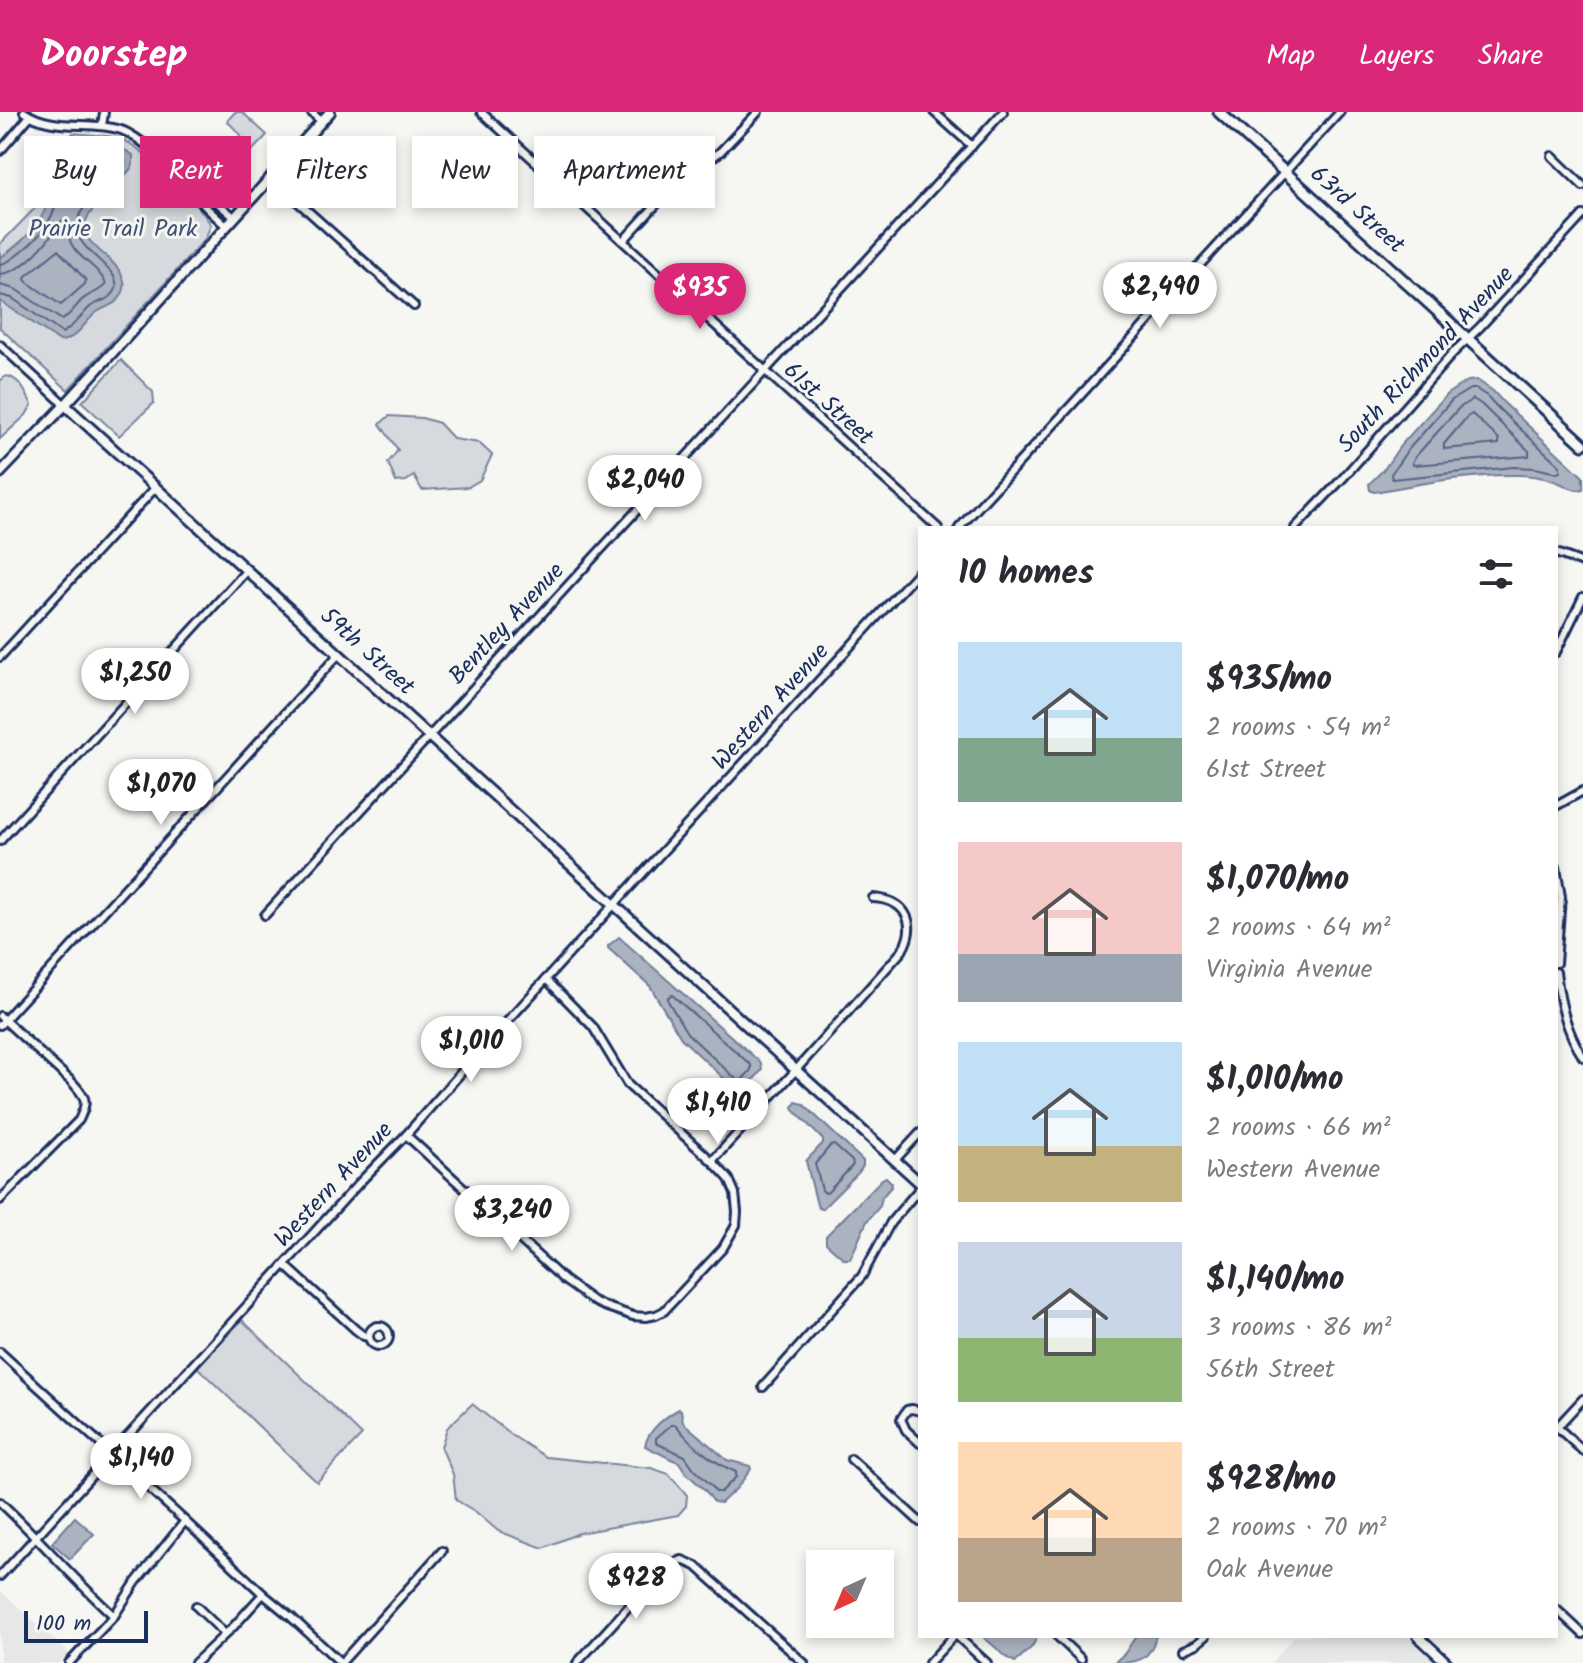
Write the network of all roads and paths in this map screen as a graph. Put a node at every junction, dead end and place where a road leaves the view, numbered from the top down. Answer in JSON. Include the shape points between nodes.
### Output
{"nodes":[{"id":1,"x":104,"y":112,"type":"edge"},
{"id":2,"x":311,"y":112,"type":"edge"},
{"id":3,"x":330,"y":112,"type":"edge"},
{"id":4,"x":481,"y":112,"type":"edge"},
{"id":5,"x":758,"y":112,"type":"edge"},
{"id":6,"x":934,"y":112,"type":"edge"},
{"id":7,"x":1003,"y":112,"type":"edge"},
{"id":8,"x":1219,"y":112,"type":"edge"},
{"id":9,"x":1340,"y":112,"type":"edge"},
{"id":10,"x":27,"y":114,"type":"edge"},
{"id":11,"x":321,"y":121,"type":"junction"},
{"id":12,"x":102,"y":126,"type":"junction"},
{"id":13,"x":307,"y":136,"type":"edge"},
{"id":14,"x":140,"y":140,"type":"edge"},
{"id":15,"x":972,"y":146,"type":"junction"},
{"id":16,"x":0,"y":151,"type":"edge"},
{"id":17,"x":1552,"y":156,"type":"dead end"},
{"id":18,"x":1285,"y":172,"type":"junction"},
{"id":19,"x":267,"y":180,"type":"edge"},
{"id":20,"x":1583,"y":186,"type":"edge"},
{"id":21,"x":207,"y":208,"type":"edge"},
{"id":22,"x":224,"y":208,"type":"edge"},
{"id":23,"x":305,"y":208,"type":"edge"},
{"id":24,"x":1583,"y":215,"type":"edge"},
{"id":25,"x":234,"y":217,"type":"junction"},
{"id":26,"x":226,"y":226,"type":"junction"},
{"id":27,"x":623,"y":241,"type":"junction"},
{"id":28,"x":414,"y":306,"type":"dead end"},
{"id":29,"x":1467,"y":338,"type":"junction"},
{"id":30,"x":0,"y":345,"type":"edge"},
{"id":31,"x":765,"y":371,"type":"junction"},
{"id":32,"x":65,"y":405,"type":"junction"},
{"id":33,"x":1583,"y":444,"type":"edge"},
{"id":34,"x":0,"y":473,"type":"edge"},
{"id":35,"x":156,"y":487,"type":"junction"},
{"id":36,"x":936,"y":526,"type":"edge"},
{"id":37,"x":961,"y":526,"type":"edge"},
{"id":38,"x":1297,"y":526,"type":"edge"},
{"id":39,"x":1558,"y":554,"type":"edge"},
{"id":40,"x":1583,"y":563,"type":"edge"},
{"id":41,"x":247,"y":570,"type":"junction"},
{"id":42,"x":918,"y":572,"type":"edge"},
{"id":43,"x":1583,"y":597,"type":"edge"},
{"id":44,"x":1558,"y":648,"type":"edge"},
{"id":45,"x":339,"y":654,"type":"junction"},
{"id":46,"x":0,"y":657,"type":"edge"},
{"id":47,"x":429,"y":735,"type":"junction"},
{"id":48,"x":1583,"y":791,"type":"edge"},
{"id":49,"x":1558,"y":805,"type":"edge"},
{"id":50,"x":0,"y":841,"type":"edge"},
{"id":51,"x":1558,"y":879,"type":"edge"},
{"id":52,"x":873,"y":898,"type":"dead end"},
{"id":53,"x":614,"y":905,"type":"junction"},
{"id":54,"x":265,"y":915,"type":"dead end"},
{"id":55,"x":1558,"y":937,"type":"edge"},
{"id":56,"x":546,"y":979,"type":"junction"},
{"id":57,"x":1558,"y":983,"type":"edge"},
{"id":58,"x":1,"y":1020,"type":"edge"},
{"id":59,"x":1583,"y":1057,"type":"edge"},
{"id":60,"x":796,"y":1070,"type":"junction"},
{"id":61,"x":406,"y":1135,"type":"junction"},
{"id":62,"x":918,"y":1135,"type":"edge"},
{"id":63,"x":895,"y":1160,"type":"junction"},
{"id":64,"x":712,"y":1161,"type":"junction"},
{"id":65,"x":918,"y":1184,"type":"edge"},
{"id":66,"x":918,"y":1188,"type":"edge"},
{"id":67,"x":0,"y":1200,"type":"edge"},
{"id":68,"x":285,"y":1265,"type":"junction"},
{"id":69,"x":369,"y":1337,"type":"dead end"},
{"id":70,"x":0,"y":1352,"type":"edge"},
{"id":71,"x":763,"y":1387,"type":"dead end"},
{"id":72,"x":1583,"y":1399,"type":"edge"},
{"id":73,"x":918,"y":1411,"type":"edge"},
{"id":74,"x":1558,"y":1426,"type":"edge"},
{"id":75,"x":1558,"y":1428,"type":"edge"},
{"id":76,"x":918,"y":1441,"type":"edge"},
{"id":77,"x":1583,"y":1451,"type":"edge"},
{"id":78,"x":112,"y":1454,"type":"junction"},
{"id":79,"x":851,"y":1459,"type":"dead end"},
{"id":80,"x":0,"y":1502,"type":"edge"},
{"id":81,"x":918,"y":1520,"type":"edge"},
{"id":82,"x":185,"y":1521,"type":"junction"},
{"id":83,"x":35,"y":1537,"type":"junction"},
{"id":84,"x":442,"y":1551,"type":"dead end"},
{"id":85,"x":0,"y":1576,"type":"edge"},
{"id":86,"x":263,"y":1594,"type":"junction"},
{"id":87,"x":196,"y":1606,"type":"dead end"},
{"id":88,"x":1558,"y":1611,"type":"edge"},
{"id":89,"x":114,"y":1616,"type":"junction"},
{"id":90,"x":225,"y":1634,"type":"junction"},
{"id":91,"x":1583,"y":1634,"type":"edge"},
{"id":92,"x":954,"y":1638,"type":"edge"},
{"id":93,"x":958,"y":1638,"type":"edge"},
{"id":94,"x":1059,"y":1638,"type":"edge"},
{"id":95,"x":1204,"y":1638,"type":"edge"},
{"id":96,"x":1420,"y":1638,"type":"edge"},
{"id":97,"x":1183,"y":1650,"type":"dead end"},
{"id":98,"x":1081,"y":1659,"type":"dead end"},
{"id":99,"x":69,"y":1663,"type":"edge"},
{"id":100,"x":195,"y":1663,"type":"edge"},
{"id":101,"x":341,"y":1663,"type":"edge"},
{"id":102,"x":577,"y":1663,"type":"edge"},
{"id":103,"x":804,"y":1663,"type":"edge"},
{"id":104,"x":929,"y":1663,"type":"edge"},
{"id":105,"x":987,"y":1663,"type":"edge"},
{"id":106,"x":1447,"y":1663,"type":"edge"}],
"edges":[{"from":1,"to":12,"type":"street"},
{"from":2,"to":11,"type":"street"},
{"from":3,"to":11,"type":"street"},
{"from":4,"to":27,"type":"street","name":"61st Street"},
{"from":5,"to":27,"type":"street","via":[[720,152],[676,183]]},
{"from":6,"to":15,"type":"street"},
{"from":7,"to":15,"type":"street","name":"Bentley Avenue"},
{"from":8,"to":18,"type":"main road","name":"63rd Street"},
{"from":9,"to":18,"type":"street"},
{"from":10,"to":12,"type":"street","via":[[56,123]]},
{"from":10,"to":16,"type":"street"},
{"from":11,"to":13,"type":"street"},
{"from":12,"to":14,"type":"street"},
{"from":15,"to":31,"type":"street","name":"Bentley Avenue"},
{"from":17,"to":20,"type":"street"},
{"from":18,"to":29,"type":"main road","name":"63rd Street"},
{"from":18,"to":37,"type":"street"},
{"from":19,"to":25,"type":"street"},
{"from":21,"to":26,"type":"street"},
{"from":22,"to":25,"type":"street"},
{"from":23,"to":28,"type":"street"},
{"from":24,"to":29,"type":"street","name":"South Richmond Avenue"},
{"from":25,"to":26,"type":"street"},
{"from":26,"to":32,"type":"street"},
{"from":27,"to":31,"type":"street","name":"61st Street"},
{"from":29,"to":33,"type":"main road","name":"63rd Street"},
{"from":29,"to":38,"type":"street","name":"South Richmond Avenue"},
{"from":30,"to":32,"type":"street","name":"59th Street"},
{"from":31,"to":36,"type":"street","name":"61st Street"},
{"from":31,"to":47,"type":"street","name":"Bentley Avenue"},
{"from":32,"to":34,"type":"street"},
{"from":32,"to":35,"type":"street","name":"59th Street"},
{"from":35,"to":41,"type":"street","name":"59th Street"},
{"from":35,"to":46,"type":"street"},
{"from":39,"to":40,"type":"street"},
{"from":41,"to":45,"type":"street","name":"59th Street"},
{"from":41,"to":50,"type":"street"},
{"from":42,"to":53,"type":"street","name":"Western Avenue"},
{"from":43,"to":44,"type":"street"},
{"from":45,"to":47,"type":"street","name":"59th Street"},
{"from":45,"to":58,"type":"street"},
{"from":47,"to":53,"type":"street","name":"59th Street"},
{"from":47,"to":54,"type":"street","name":"Bentley Avenue"},
{"from":48,"to":49,"type":"street"},
{"from":51,"to":55,"type":"street"},
{"from":52,"to":60,"type":"street","via":[[903,909],[908,941]]},
{"from":53,"to":56,"type":"street","name":"Western Avenue"},
{"from":53,"to":60,"type":"street","name":"59th Street"},
{"from":56,"to":61,"type":"street","name":"Western Avenue"},
{"from":56,"to":64,"type":"street","via":[[593,1027],[628,1085]]},
{"from":57,"to":59,"type":"street","via":[[1570,1034]]},
{"from":58,"to":67,"type":"street","via":[[73,1083],[86,1105],[79,1120]]},
{"from":60,"to":63,"type":"street","name":"59th Street"},
{"from":60,"to":64,"type":"street"},
{"from":61,"to":64,"type":"street","via":[[576,1289],[633,1316],[664,1311],[723,1248],[736,1225],[735,1193]]},
{"from":61,"to":68,"type":"street","name":"Western Avenue"},
{"from":62,"to":63,"type":"street"},
{"from":63,"to":65,"type":"street","name":"59th Street"},
{"from":66,"to":71,"type":"street","via":[[891,1222],[862,1276]]},
{"from":68,"to":69,"type":"street"},
{"from":68,"to":78,"type":"street","name":"Western Avenue"},
{"from":70,"to":78,"type":"street"},
{"from":72,"to":74,"type":"street"},
{"from":73,"to":76,"type":"street","via":[[907,1410],[901,1419]]},
{"from":75,"to":77,"type":"street"},
{"from":78,"to":82,"type":"street"},
{"from":78,"to":83,"type":"street","name":"Western Avenue"},
{"from":79,"to":81,"type":"street"},
{"from":80,"to":83,"type":"street"},
{"from":82,"to":86,"type":"street"},
{"from":82,"to":89,"type":"street"},
{"from":83,"to":85,"type":"street","name":"Western Avenue"},
{"from":83,"to":89,"type":"street"},
{"from":84,"to":101,"type":"street"},
{"from":86,"to":90,"type":"street"},
{"from":86,"to":101,"type":"street"},
{"from":87,"to":90,"type":"street"},
{"from":88,"to":91,"type":"street"},
{"from":89,"to":99,"type":"street"},
{"from":90,"to":100,"type":"street"},
{"from":92,"to":104,"type":"street"},
{"from":93,"to":105,"type":"street"},
{"from":94,"to":98,"type":"street"},
{"from":95,"to":97,"type":"street"},
{"from":96,"to":106,"type":"street"},
{"from":102,"to":103,"type":"street","via":[[664,1568],[682,1560],[696,1566]]}]}
